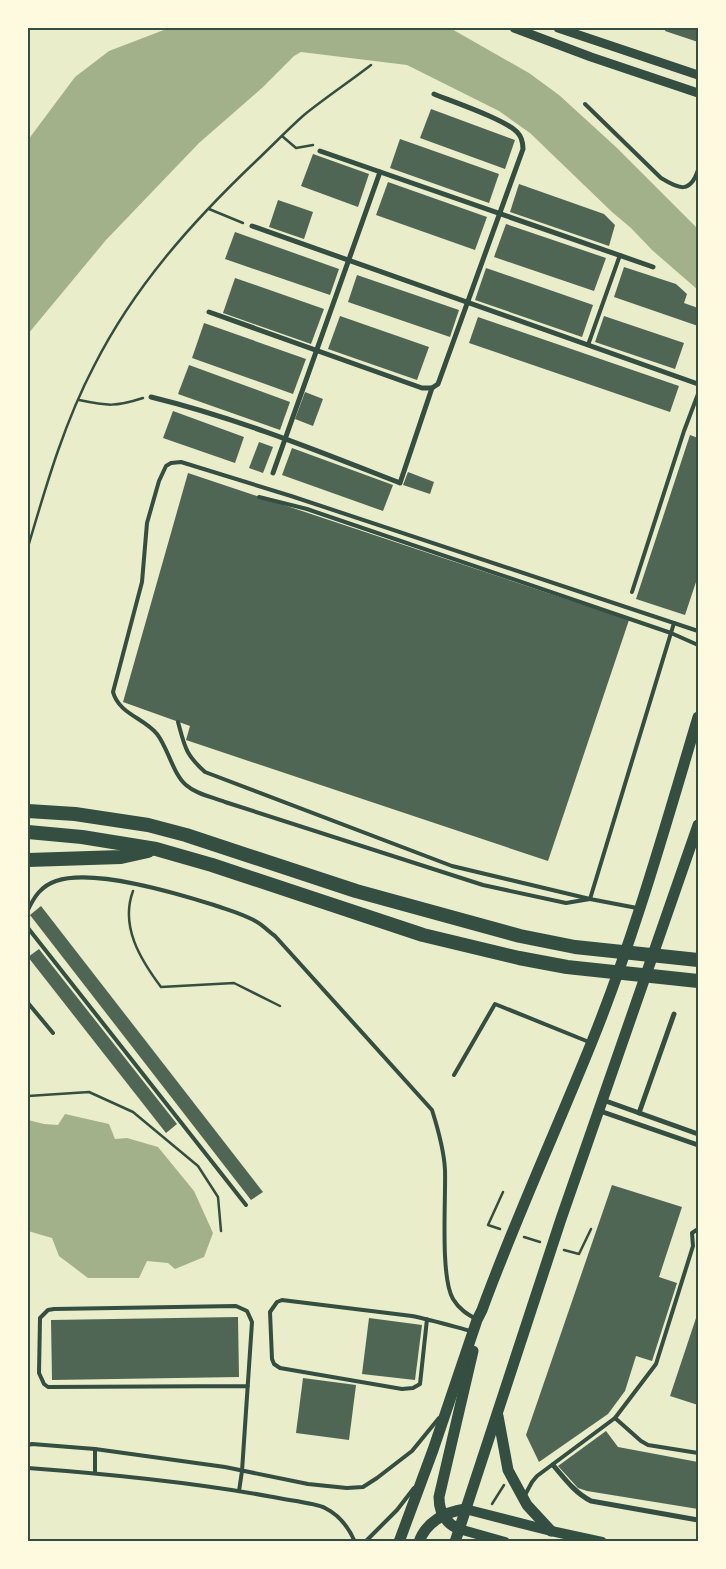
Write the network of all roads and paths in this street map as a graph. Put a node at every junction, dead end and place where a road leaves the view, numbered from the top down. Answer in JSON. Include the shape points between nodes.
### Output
{"nodes":[{"id":1,"x":514,"y":28,"type":"edge"},
{"id":2,"x":558,"y":28,"type":"edge"},
{"id":3,"x":371,"y":66,"type":"dead end"},
{"id":4,"x":698,"y":75,"type":"edge"},
{"id":5,"x":698,"y":93,"type":"edge"},
{"id":6,"x":434,"y":94,"type":"dead end"},
{"id":7,"x":585,"y":104,"type":"dead end"},
{"id":8,"x":282,"y":136,"type":"junction"},
{"id":9,"x":320,"y":151,"type":"joint"},
{"id":10,"x":698,"y":170,"type":"edge"},
{"id":11,"x":380,"y":172,"type":"junction"},
{"id":12,"x":208,"y":209,"type":"junction"},
{"id":13,"x":499,"y":213,"type":"junction"},
{"id":14,"x":252,"y":226,"type":"joint"},
{"id":15,"x":620,"y":256,"type":"junction"},
{"id":16,"x":348,"y":260,"type":"junction"},
{"id":17,"x":653,"y":267,"type":"dead end"},
{"id":18,"x":468,"y":302,"type":"junction"},
{"id":19,"x":209,"y":312,"type":"dead end"},
{"id":20,"x":588,"y":344,"type":"junction"},
{"id":21,"x":316,"y":351,"type":"junction"},
{"id":22,"x":698,"y":384,"type":"edge"},
{"id":23,"x":432,"y":388,"type":"junction"},
{"id":24,"x":698,"y":394,"type":"edge"},
{"id":25,"x":151,"y":397,"type":"joint"},
{"id":26,"x":79,"y":400,"type":"junction"},
{"id":27,"x":285,"y":438,"type":"junction"},
{"id":28,"x":273,"y":473,"type":"dead end"},
{"id":29,"x":259,"y":497,"type":"dead end"},
{"id":30,"x":28,"y":547,"type":"edge"},
{"id":31,"x":632,"y":592,"type":"dead end"},
{"id":32,"x":674,"y":623,"type":"junction"},
{"id":33,"x":698,"y":631,"type":"edge"},
{"id":34,"x":671,"y":633,"type":"junction"},
{"id":35,"x":698,"y":645,"type":"edge"},
{"id":36,"x":698,"y":717,"type":"edge"},
{"id":37,"x":178,"y":722,"type":"dead end"},
{"id":38,"x":28,"y":811,"type":"edge"},
{"id":39,"x":698,"y":825,"type":"edge"},
{"id":40,"x":29,"y":832,"type":"edge"},
{"id":41,"x":156,"y":849,"type":"junction"},
{"id":42,"x":28,"y":860,"type":"edge"},
{"id":43,"x":135,"y":884,"type":"junction"},
{"id":44,"x":590,"y":899,"type":"junction"},
{"id":45,"x":640,"y":908,"type":"junction"},
{"id":46,"x":28,"y":910,"type":"edge"},
{"id":47,"x":28,"y":928,"type":"edge"},
{"id":48,"x":693,"y":960,"type":"edge"},
{"id":49,"x":698,"y":981,"type":"edge"},
{"id":50,"x":28,"y":1003,"type":"edge"},
{"id":51,"x":280,"y":1006,"type":"dead end"},
{"id":52,"x":674,"y":1014,"type":"dead end"},
{"id":53,"x":53,"y":1033,"type":"dead end"},
{"id":54,"x":592,"y":1043,"type":"junction"},
{"id":55,"x":454,"y":1074,"type":"dead end"},
{"id":56,"x":28,"y":1096,"type":"edge"},
{"id":57,"x":601,"y":1106,"type":"junction"},
{"id":58,"x":639,"y":1113,"type":"junction"},
{"id":59,"x":698,"y":1133,"type":"edge"},
{"id":60,"x":697,"y":1144,"type":"edge"},
{"id":61,"x":503,"y":1192,"type":"dead end"},
{"id":62,"x":246,"y":1205,"type":"dead end"},
{"id":63,"x":591,"y":1229,"type":"dead end"},
{"id":64,"x":698,"y":1229,"type":"edge"},
{"id":65,"x":221,"y":1231,"type":"dead end"},
{"id":66,"x":506,"y":1231,"type":"dead end"},
{"id":67,"x":524,"y":1237,"type":"dead end"},
{"id":68,"x":542,"y":1243,"type":"dead end"},
{"id":69,"x":560,"y":1248,"type":"dead end"},
{"id":70,"x":479,"y":1315,"type":"junction"},
{"id":71,"x":428,"y":1319,"type":"junction"},
{"id":72,"x":472,"y":1331,"type":"junction"},
{"id":73,"x":248,"y":1386,"type":"junction"},
{"id":74,"x":446,"y":1409,"type":"junction"},
{"id":75,"x":498,"y":1414,"type":"junction"},
{"id":76,"x":615,"y":1418,"type":"junction"},
{"id":77,"x":28,"y":1445,"type":"edge"},
{"id":78,"x":95,"y":1449,"type":"junction"},
{"id":79,"x":698,"y":1453,"type":"edge"},
{"id":80,"x":553,"y":1465,"type":"junction"},
{"id":81,"x":427,"y":1466,"type":"junction"},
{"id":82,"x":28,"y":1468,"type":"edge"},
{"id":83,"x":242,"y":1471,"type":"junction"},
{"id":84,"x":95,"y":1473,"type":"junction"},
{"id":85,"x":512,"y":1477,"type":"junction"},
{"id":86,"x":239,"y":1491,"type":"junction"},
{"id":87,"x":524,"y":1499,"type":"junction"},
{"id":88,"x":491,"y":1505,"type":"dead end"},
{"id":89,"x":465,"y":1510,"type":"junction"},
{"id":90,"x":443,"y":1516,"type":"junction"},
{"id":91,"x":698,"y":1520,"type":"edge"},
{"id":92,"x":459,"y":1530,"type":"junction"},
{"id":93,"x":551,"y":1531,"type":"junction"},
{"id":94,"x":355,"y":1542,"type":"edge"},
{"id":95,"x":365,"y":1542,"type":"edge"},
{"id":96,"x":399,"y":1542,"type":"edge"},
{"id":97,"x":419,"y":1542,"type":"edge"},
{"id":98,"x":455,"y":1542,"type":"edge"},
{"id":99,"x":505,"y":1542,"type":"edge"},
{"id":100,"x":602,"y":1542,"type":"edge"}],
"edges":[{"from":1,"to":5,"type":"street"},
{"from":2,"to":4,"type":"street"},
{"from":3,"to":8,"type":"path"},
{"from":6,"to":13,"type":"street","via":[[500,122],[516,131],[523,141],[523,149]]},
{"from":7,"to":10,"type":"lane","via":[[671,184],[681,188],[687,186]]},
{"from":8,"to":9,"type":"path","via":[[296,148],[312,145]]},
{"from":8,"to":12,"type":"path"},
{"from":9,"to":11,"type":"street"},
{"from":11,"to":13,"type":"street"},
{"from":11,"to":16,"type":"street"},
{"from":12,"to":14,"type":"path"},
{"from":12,"to":26,"type":"path","via":[[136,294],[93,366]]},
{"from":13,"to":15,"type":"street"},
{"from":13,"to":18,"type":"street"},
{"from":14,"to":16,"type":"street"},
{"from":15,"to":17,"type":"street"},
{"from":15,"to":20,"type":"lane"},
{"from":16,"to":18,"type":"street"},
{"from":16,"to":21,"type":"street"},
{"from":18,"to":20,"type":"street"},
{"from":18,"to":23,"type":"street","via":[[441,379]]},
{"from":19,"to":21,"type":"street"},
{"from":20,"to":22,"type":"street"},
{"from":21,"to":23,"type":"street","via":[[422,388]]},
{"from":21,"to":27,"type":"street"},
{"from":23,"to":27,"type":"street","via":[[400,483]]},
{"from":24,"to":31,"type":"lane"},
{"from":25,"to":26,"type":"path","via":[[120,405]]},
{"from":25,"to":27,"type":"street"},
{"from":26,"to":30,"type":"path","via":[[65,431]]},
{"from":27,"to":28,"type":"street"},
{"from":29,"to":34,"type":"lane","via":[[307,509]]},
{"from":32,"to":33,"type":"lane"},
{"from":32,"to":34,"type":"lane"},
{"from":32,"to":44,"type":"lane","via":[[182,462],[166,466],[159,481],[147,523],[142,582],[113,692],[123,709],[156,734],[183,782],[191,789],[225,802],[483,885],[566,903]]},
{"from":34,"to":35,"type":"lane"},
{"from":34,"to":44,"type":"lane"},
{"from":36,"to":45,"type":"main road"},
{"from":37,"to":44,"type":"lane","via":[[192,761],[205,772],[452,866]]},
{"from":38,"to":48,"type":"highway","via":[[148,825],[356,891],[520,936],[576,947]]},
{"from":39,"to":57,"type":"main road"},
{"from":40,"to":41,"type":"highway"},
{"from":41,"to":42,"type":"highway","via":[[121,857]]},
{"from":41,"to":49,"type":"highway","via":[[424,935],[567,967]]},
{"from":43,"to":46,"type":"lane","via":[[100,878],[57,880],[44,886]]},
{"from":43,"to":51,"type":"path","via":[[128,907],[129,922],[144,964],[161,987],[234,983]]},
{"from":43,"to":70,"type":"lane","via":[[190,898],[257,922],[275,936],[432,1110],[445,1168],[446,1274],[453,1298],[463,1311]]},
{"from":44,"to":45,"type":"lane"},
{"from":45,"to":54,"type":"main road"},
{"from":47,"to":62,"type":"lane"},
{"from":50,"to":53,"type":"lane"},
{"from":52,"to":58,"type":"street"},
{"from":54,"to":55,"type":"lane","via":[[495,1004]]},
{"from":54,"to":70,"type":"main road"},
{"from":56,"to":65,"type":"path","via":[[89,1092],[133,1112],[198,1166],[218,1197]]},
{"from":57,"to":58,"type":"street"},
{"from":57,"to":60,"type":"street"},
{"from":57,"to":75,"type":"main road","via":[[556,1232]]},
{"from":58,"to":59,"type":"street"},
{"from":59,"to":60,"type":"street"},
{"from":61,"to":66,"type":"path","via":[[488,1225]]},
{"from":63,"to":69,"type":"path","via":[[579,1254]]},
{"from":64,"to":76,"type":"lane","via":[[692,1233],[692,1246],[656,1364]]},
{"from":67,"to":68,"type":"path"},
{"from":70,"to":72,"type":"main road"},
{"from":70,"to":90,"type":"main road","via":[[439,1497]]},
{"from":71,"to":71,"type":"lane","via":[[420,1384],[413,1388],[402,1389],[280,1368],[272,1359],[270,1312],[282,1300]]},
{"from":71,"to":72,"type":"lane"},
{"from":72,"to":74,"type":"main road"},
{"from":73,"to":73,"type":"lane","via":[[48,1387],[39,1374],[40,1318],[54,1309],[242,1307],[252,1322]]},
{"from":73,"to":83,"type":"lane"},
{"from":74,"to":81,"type":"main road"},
{"from":74,"to":83,"type":"lane","via":[[412,1451],[363,1487],[308,1484]]},
{"from":75,"to":85,"type":"main road","via":[[503,1449]]},
{"from":75,"to":89,"type":"main road"},
{"from":76,"to":79,"type":"lane","via":[[648,1445]]},
{"from":76,"to":80,"type":"lane"},
{"from":77,"to":78,"type":"lane"},
{"from":78,"to":83,"type":"lane"},
{"from":78,"to":84,"type":"lane"},
{"from":80,"to":87,"type":"lane","via":[[532,1482]]},
{"from":80,"to":91,"type":"street","via":[[591,1501]]},
{"from":81,"to":95,"type":"lane","via":[[409,1496]]},
{"from":81,"to":96,"type":"main road"},
{"from":82,"to":84,"type":"lane"},
{"from":83,"to":86,"type":"lane"},
{"from":84,"to":86,"type":"lane"},
{"from":85,"to":87,"type":"main road"},
{"from":85,"to":88,"type":"path"},
{"from":86,"to":94,"type":"lane","via":[[324,1507],[340,1519]]},
{"from":87,"to":93,"type":"main road"},
{"from":89,"to":90,"type":"main road"},
{"from":89,"to":92,"type":"main road"},
{"from":89,"to":93,"type":"main road"},
{"from":90,"to":92,"type":"main road"},
{"from":90,"to":97,"type":"main road","via":[[426,1527]]},
{"from":92,"to":98,"type":"main road"},
{"from":92,"to":99,"type":"main road"},
{"from":93,"to":100,"type":"main road"}]}
